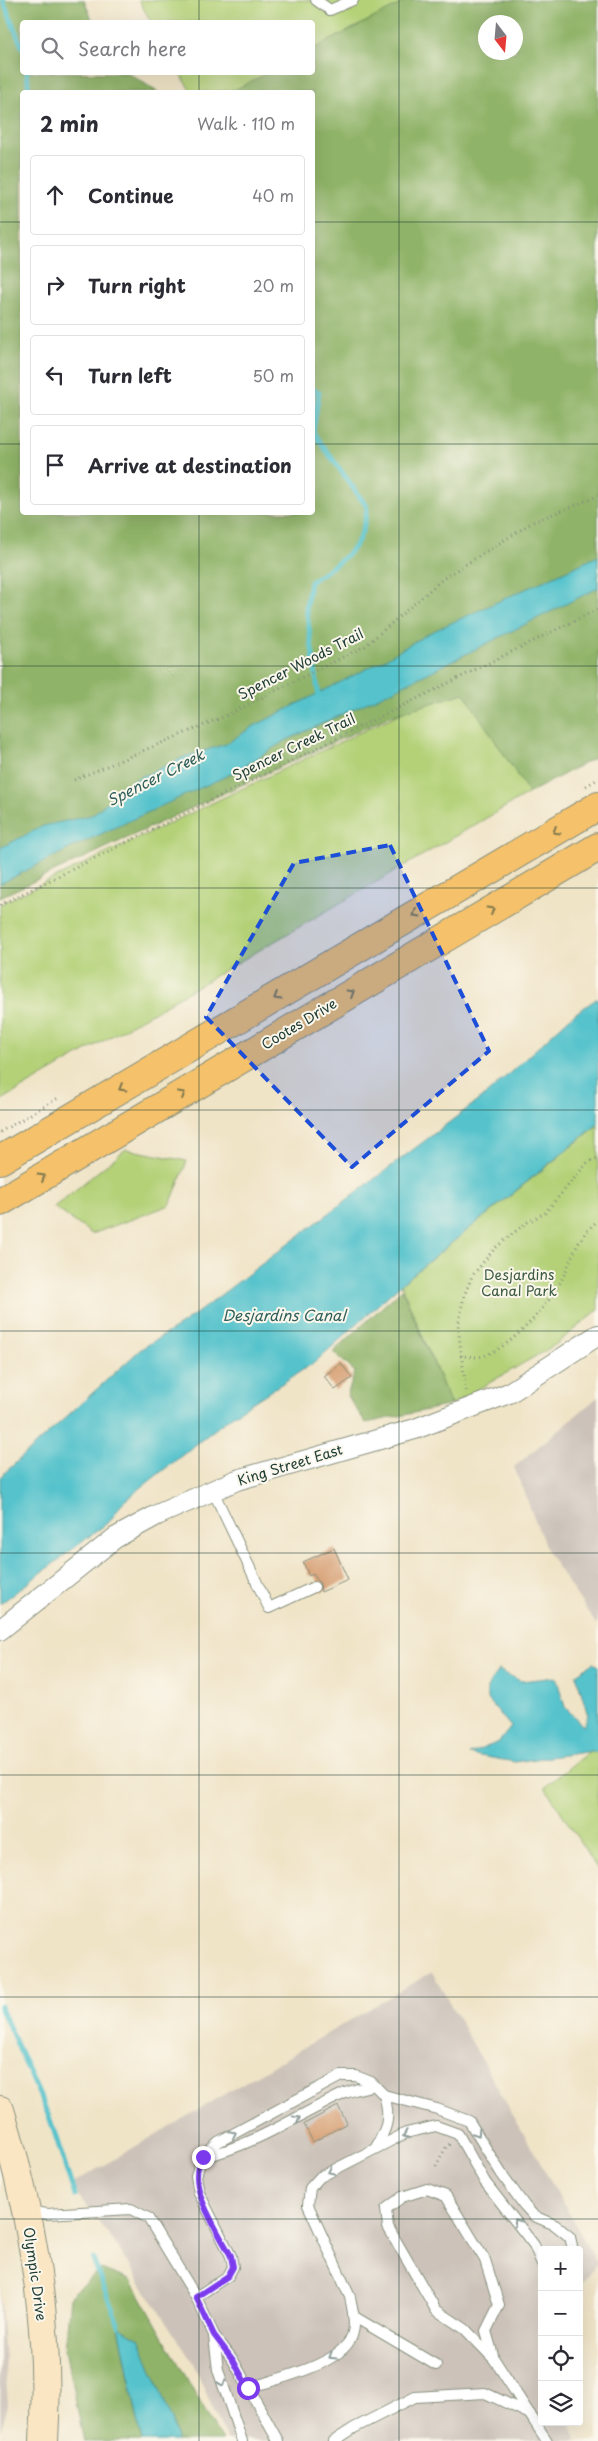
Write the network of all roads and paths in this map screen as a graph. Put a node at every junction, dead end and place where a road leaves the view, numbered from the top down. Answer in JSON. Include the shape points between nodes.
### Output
{"nodes":[{"id":1,"x":316,"y":0,"type":"edge"},
{"id":2,"x":353,"y":0,"type":"edge"},
{"id":3,"x":598,"y":496,"type":"edge"},
{"id":4,"x":598,"y":609,"type":"edge"},
{"id":5,"x":74,"y":780,"type":"dead end"},
{"id":6,"x":598,"y":806,"type":"edge"},
{"id":7,"x":598,"y":847,"type":"edge"},
{"id":8,"x":0,"y":905,"type":"edge"},
{"id":9,"x":598,"y":1158,"type":"edge"},
{"id":10,"x":0,"y":1160,"type":"edge"},
{"id":11,"x":0,"y":1202,"type":"edge"},
{"id":12,"x":598,"y":1221,"type":"edge"},
{"id":13,"x":598,"y":1335,"type":"edge"},
{"id":14,"x":460,"y":1356,"type":"junction"},
{"id":15,"x":468,"y":1409,"type":"junction"},
{"id":16,"x":213,"y":1490,"type":"junction"},
{"id":17,"x":314,"y":1587,"type":"dead end"},
{"id":18,"x":0,"y":1630,"type":"edge"},
{"id":19,"x":374,"y":2086,"type":"junction"},
{"id":20,"x":384,"y":2095,"type":"junction"},
{"id":21,"x":0,"y":2110,"type":"edge"},
{"id":22,"x":461,"y":2138,"type":"junction"},
{"id":23,"x":375,"y":2149,"type":"junction"},
{"id":24,"x":203,"y":2157,"type":"junction"},
{"id":25,"x":436,"y":2166,"type":"dead end"},
{"id":26,"x":27,"y":2211,"type":"junction"},
{"id":27,"x":572,"y":2246,"type":"edge"},
{"id":28,"x":538,"y":2255,"type":"edge"},
{"id":29,"x":196,"y":2297,"type":"junction"},
{"id":30,"x":353,"y":2316,"type":"junction"},
{"id":31,"x":214,"y":2335,"type":"junction"},
{"id":32,"x":494,"y":2359,"type":"junction"},
{"id":33,"x":436,"y":2365,"type":"dead end"},
{"id":34,"x":248,"y":2388,"type":"junction"},
{"id":35,"x":531,"y":2414,"type":"junction"},
{"id":36,"x":44,"y":2441,"type":"edge"},
{"id":37,"x":242,"y":2441,"type":"edge"},
{"id":38,"x":278,"y":2441,"type":"edge"},
{"id":39,"x":334,"y":2441,"type":"edge"},
{"id":40,"x":547,"y":2441,"type":"edge"}],
"edges":[{"from":1,"to":2,"type":"lane","via":[[330,10]]},
{"from":3,"to":5,"type":"path","name":"Spencer Woods Trail","via":[[533,522],[444,578],[366,646],[223,716]]},
{"from":4,"to":8,"type":"path","name":"Spencer Creek Trail"},
{"from":6,"to":10,"type":"main road","one_way":true},
{"from":11,"to":7,"type":"main road","name":"Cootes Drive","one_way":true},
{"from":9,"to":14,"type":"path","via":[[588,1162],[545,1213],[526,1223],[495,1248],[472,1276],[458,1327]]},
{"from":12,"to":14,"type":"path","via":[[575,1249],[561,1281],[536,1316],[494,1352],[482,1357]]},
{"from":13,"to":15,"type":"street","name":"King Street East","via":[[510,1393]]},
{"from":14,"to":15,"type":"path"},
{"from":15,"to":16,"type":"street","name":"King Street East","via":[[415,1429],[322,1454]]},
{"from":16,"to":17,"type":"lane","via":[[269,1608]]},
{"from":16,"to":18,"type":"street","name":"King Street East","via":[[115,1538]]},
{"from":19,"to":20,"type":"lane"},
{"from":24,"to":19,"type":"lane","one_way":true,"via":[[226,2152],[286,2126],[342,2094]]},
{"from":24,"to":19,"type":"lane","one_way":true,"via":[[218,2142],[341,2076],[356,2076]]},
{"from":20,"to":23,"type":"lane","via":[[389,2111],[386,2131]]},
{"from":20,"to":27,"type":"lane","one_way":true,"via":[[469,2121],[524,2205],[534,2216],[555,2225],[570,2237]]},
{"from":21,"to":26,"type":"main road","name":"Olympic Drive"},
{"from":22,"to":23,"type":"lane","one_way":true,"via":[[436,2126],[406,2134]]},
{"from":22,"to":25,"type":"path","via":[[446,2147]]},
{"from":28,"to":22,"type":"lane","one_way":true,"via":[[485,2182]]},
{"from":23,"to":30,"type":"lane","one_way":true,"via":[[320,2177],[310,2188],[308,2205],[350,2297]]},
{"from":24,"to":29,"type":"lane","via":[[196,2176],[199,2193],[231,2256],[233,2267],[228,2276]]},
{"from":26,"to":29,"type":"lane","via":[[47,2214],[131,2209],[148,2218]]},
{"from":26,"to":36,"type":"main road","name":"Olympic Drive","via":[[41,2302],[46,2404]]},
{"from":29,"to":31,"type":"lane"},
{"from":30,"to":33,"type":"lane"},
{"from":30,"to":34,"type":"lane","one_way":true,"via":[[353,2332],[346,2348],[318,2365]]},
{"from":31,"to":34,"type":"lane"},
{"from":31,"to":37,"type":"lane","one_way":true,"via":[[218,2370]]},
{"from":32,"to":32,"type":"lane","via":[[486,2331],[499,2304],[485,2260],[446,2196],[427,2188],[402,2198],[386,2209],[388,2227],[413,2274],[436,2310],[465,2329]]},
{"from":32,"to":35,"type":"lane"},
{"from":34,"to":38,"type":"lane"},
{"from":35,"to":39,"type":"lane","via":[[485,2393],[415,2397]]},
{"from":35,"to":40,"type":"lane"}]}
